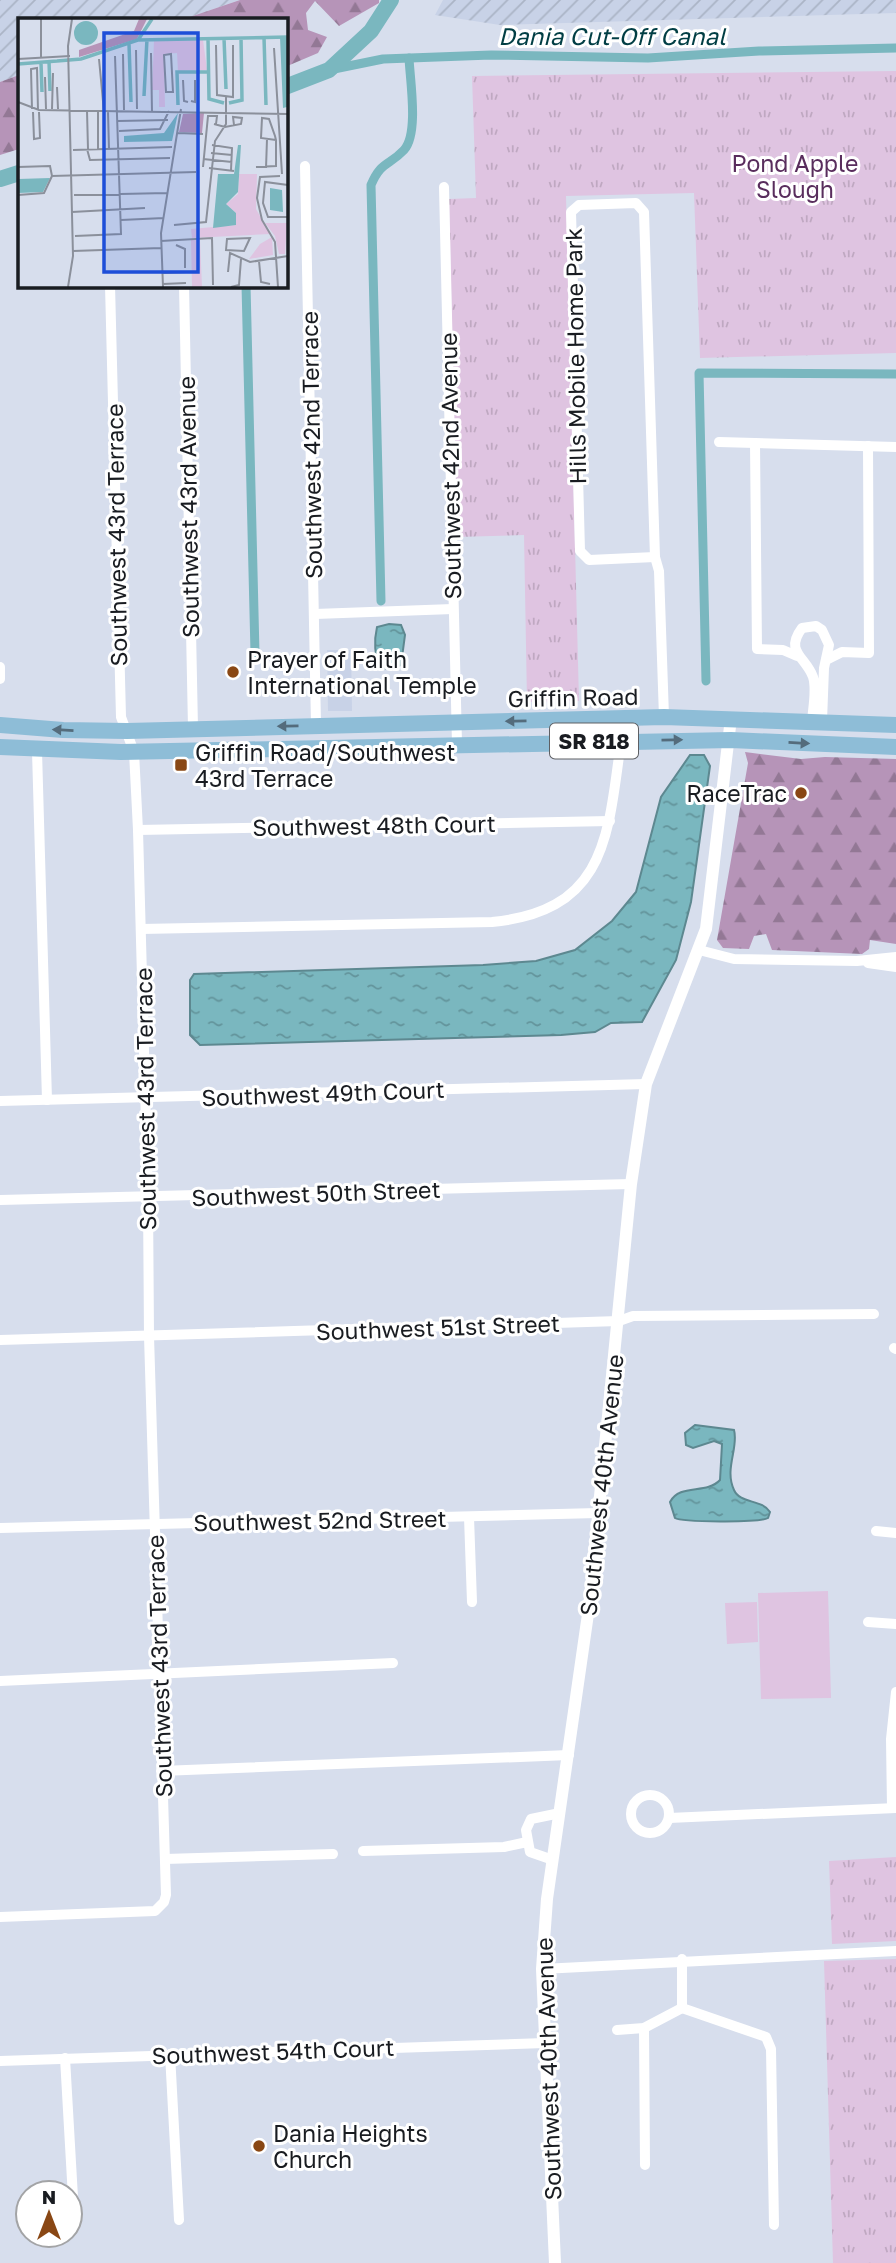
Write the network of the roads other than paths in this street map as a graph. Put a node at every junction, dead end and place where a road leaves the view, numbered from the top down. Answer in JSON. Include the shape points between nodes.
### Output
{"nodes":[{"id":1,"x":305,"y":166,"type":"dead end"},
{"id":2,"x":444,"y":187,"type":"dead end"},
{"id":3,"x":110,"y":287,"type":"edge"},
{"id":4,"x":184,"y":287,"type":"edge"},
{"id":5,"x":719,"y":442,"type":"dead end"},
{"id":6,"x":755,"y":443,"type":"junction"},
{"id":7,"x":868,"y":446,"type":"junction"},
{"id":8,"x":896,"y":447,"type":"edge"},
{"id":9,"x":655,"y":557,"type":"junction"},
{"id":10,"x":453,"y":609,"type":"junction"},
{"id":11,"x":315,"y":614,"type":"junction"},
{"id":12,"x":797,"y":638,"type":"junction"},
{"id":13,"x":829,"y":645,"type":"junction"},
{"id":14,"x":783,"y":650,"type":"junction"},
{"id":15,"x":842,"y":652,"type":"junction"},
{"id":16,"x":797,"y":656,"type":"junction"},
{"id":17,"x":826,"y":660,"type":"junction"},
{"id":18,"x":0,"y":667,"type":"edge"},
{"id":19,"x":0,"y":679,"type":"edge"},
{"id":20,"x":664,"y":717,"type":"junction"},
{"id":21,"x":731,"y":718,"type":"junction"},
{"id":22,"x":817,"y":721,"type":"junction"},
{"id":23,"x":457,"y":722,"type":"junction"},
{"id":24,"x":896,"y":724,"type":"edge"},
{"id":25,"x":0,"y":725,"type":"edge"},
{"id":26,"x":316,"y":725,"type":"junction"},
{"id":27,"x":193,"y":729,"type":"junction"},
{"id":28,"x":127,"y":731,"type":"junction"},
{"id":29,"x":731,"y":740,"type":"junction"},
{"id":30,"x":621,"y":741,"type":"junction"},
{"id":31,"x":457,"y":744,"type":"junction"},
{"id":32,"x":0,"y":747,"type":"edge"},
{"id":33,"x":896,"y":747,"type":"edge"},
{"id":34,"x":37,"y":751,"type":"junction"},
{"id":35,"x":134,"y":752,"type":"junction"},
{"id":36,"x":610,"y":821,"type":"junction"},
{"id":37,"x":138,"y":830,"type":"junction"},
{"id":38,"x":141,"y":929,"type":"junction"},
{"id":39,"x":699,"y":950,"type":"junction"},
{"id":40,"x":896,"y":957,"type":"edge"},
{"id":41,"x":857,"y":961,"type":"junction"},
{"id":42,"x":896,"y":967,"type":"edge"},
{"id":43,"x":646,"y":1084,"type":"junction"},
{"id":44,"x":146,"y":1098,"type":"junction"},
{"id":45,"x":47,"y":1100,"type":"junction"},
{"id":46,"x":0,"y":1101,"type":"edge"},
{"id":47,"x":631,"y":1184,"type":"junction"},
{"id":48,"x":148,"y":1197,"type":"junction"},
{"id":49,"x":0,"y":1200,"type":"edge"},
{"id":50,"x":874,"y":1314,"type":"dead end"},
{"id":51,"x":619,"y":1321,"type":"junction"},
{"id":52,"x":149,"y":1336,"type":"junction"},
{"id":53,"x":0,"y":1340,"type":"edge"},
{"id":54,"x":598,"y":1513,"type":"junction"},
{"id":55,"x":469,"y":1517,"type":"junction"},
{"id":56,"x":155,"y":1523,"type":"junction"},
{"id":57,"x":0,"y":1528,"type":"edge"},
{"id":58,"x":876,"y":1531,"type":"dead end"},
{"id":59,"x":896,"y":1533,"type":"edge"},
{"id":60,"x":472,"y":1602,"type":"dead end"},
{"id":61,"x":868,"y":1622,"type":"dead end"},
{"id":62,"x":896,"y":1625,"type":"edge"},
{"id":63,"x":393,"y":1662,"type":"dead end"},
{"id":64,"x":158,"y":1675,"type":"junction"},
{"id":65,"x":0,"y":1681,"type":"edge"},
{"id":66,"x":896,"y":1692,"type":"edge"},
{"id":67,"x":569,"y":1755,"type":"junction"},
{"id":68,"x":161,"y":1771,"type":"junction"},
{"id":69,"x":894,"y":1808,"type":"edge"},
{"id":70,"x":560,"y":1813,"type":"junction"},
{"id":71,"x":669,"y":1818,"type":"junction"},
{"id":72,"x":527,"y":1842,"type":"junction"},
{"id":73,"x":363,"y":1851,"type":"dead end"},
{"id":74,"x":333,"y":1854,"type":"dead end"},
{"id":75,"x":165,"y":1858,"type":"junction"},
{"id":76,"x":553,"y":1860,"type":"junction"},
{"id":77,"x":0,"y":1917,"type":"edge"},
{"id":78,"x":896,"y":1951,"type":"edge"},
{"id":79,"x":682,"y":1959,"type":"junction"},
{"id":80,"x":542,"y":1969,"type":"junction"},
{"id":81,"x":682,"y":2008,"type":"junction"},
{"id":82,"x":644,"y":2028,"type":"junction"},
{"id":83,"x":617,"y":2030,"type":"dead end"},
{"id":84,"x":545,"y":2043,"type":"junction"},
{"id":85,"x":170,"y":2054,"type":"junction"},
{"id":86,"x":65,"y":2058,"type":"junction"},
{"id":87,"x":0,"y":2061,"type":"edge"},
{"id":88,"x":646,"y":2165,"type":"dead end"},
{"id":89,"x":72,"y":2179,"type":"edge"},
{"id":90,"x":179,"y":2220,"type":"dead end"},
{"id":91,"x":774,"y":2225,"type":"dead end"},
{"id":92,"x":555,"y":2263,"type":"edge"}],
"edges":[{"from":1,"to":11,"type":"street","name":"Southwest 42nd Terrace"},
{"from":2,"to":10,"type":"street","name":"Southwest 42nd Avenue"},
{"from":3,"to":28,"type":"street","name":"Southwest 43rd Terrace","via":[[121,717]]},
{"from":4,"to":27,"type":"street","name":"Southwest 43rd Avenue"},
{"from":5,"to":6,"type":"street"},
{"from":6,"to":7,"type":"street"},
{"from":6,"to":14,"type":"street","via":[[757,649]]},
{"from":7,"to":8,"type":"street"},
{"from":7,"to":15,"type":"street","via":[[869,653]]},
{"from":9,"to":9,"type":"street","name":"Hills Mobile Home Park","via":[[589,560],[580,551],[571,212],[579,205],[636,203],[644,212]]},
{"from":9,"to":20,"type":"street","name":"Hills Mobile Home Park"},
{"from":10,"to":11,"type":"street"},
{"from":10,"to":23,"type":"street","name":"Southwest 42nd Avenue"},
{"from":11,"to":26,"type":"street","name":"Southwest 42nd Terrace"},
{"from":12,"to":13,"type":"street","via":[[802,628],[816,626]]},
{"from":12,"to":14,"type":"street"},
{"from":12,"to":16,"type":"street"},
{"from":13,"to":15,"type":"street"},
{"from":13,"to":17,"type":"street"},
{"from":14,"to":16,"type":"street"},
{"from":15,"to":17,"type":"street"},
{"from":16,"to":22,"type":"street","via":[[813,678]]},
{"from":17,"to":22,"type":"street"},
{"from":18,"to":19,"type":"street"},
{"from":20,"to":21,"type":"main road","name":"Griffin Road","number":"SR 818"},
{"from":20,"to":23,"type":"main road","name":"Griffin Road","number":"SR 818","one_way":true},
{"from":21,"to":22,"type":"main road","name":"Griffin Road","number":"SR 818"},
{"from":21,"to":29,"type":"street","name":"Southwest 40th Avenue"},
{"from":22,"to":24,"type":"main road","name":"Griffin Road","number":"SR 818"},
{"from":23,"to":26,"type":"main road","name":"Griffin Road","number":"SR 818"},
{"from":23,"to":31,"type":"street","name":"Southwest 42nd Avenue"},
{"from":28,"to":25,"type":"main road","name":"Griffin Road","number":"SR 818","one_way":true},
{"from":26,"to":27,"type":"main road","name":"Griffin Road","number":"SR 818","one_way":true},
{"from":27,"to":28,"type":"main road","name":"Griffin Road","number":"SR 818"},
{"from":28,"to":35,"type":"street","name":"Southwest 43rd Terrace"},
{"from":30,"to":29,"type":"main road","name":"Griffin Road","number":"SR 818","one_way":true},
{"from":29,"to":33,"type":"main road","name":"Griffin Road","number":"SR 818","one_way":true},
{"from":29,"to":39,"type":"street","name":"Southwest 40th Avenue","via":[[712,900]]},
{"from":30,"to":31,"type":"main road","name":"Griffin Road","number":"SR 818"},
{"from":30,"to":36,"type":"street"},
{"from":31,"to":35,"type":"main road","name":"Griffin Road","number":"SR 818"},
{"from":32,"to":34,"type":"main road","name":"Griffin Road","number":"SR 818"},
{"from":34,"to":35,"type":"main road","name":"Griffin Road","number":"SR 818"},
{"from":34,"to":45,"type":"street"},
{"from":35,"to":37,"type":"street","name":"Southwest 43rd Terrace"},
{"from":36,"to":37,"type":"street","name":"Southwest 48th Court"},
{"from":36,"to":38,"type":"street","via":[[601,853],[575,891],[534,914],[492,922]]},
{"from":37,"to":38,"type":"street","name":"Southwest 43rd Terrace"},
{"from":38,"to":44,"type":"street","name":"Southwest 43rd Terrace"},
{"from":39,"to":41,"type":"street","via":[[734,959]]},
{"from":39,"to":43,"type":"street","name":"Southwest 40th Avenue"},
{"from":40,"to":41,"type":"street"},
{"from":41,"to":42,"type":"street"},
{"from":43,"to":44,"type":"street","name":"Southwest 49th Court"},
{"from":43,"to":47,"type":"street","name":"Southwest 40th Avenue"},
{"from":44,"to":45,"type":"street","name":"Southwest 49th Court"},
{"from":44,"to":48,"type":"street","name":"Southwest 43rd Terrace"},
{"from":45,"to":46,"type":"street","name":"Southwest 49th Court"},
{"from":47,"to":48,"type":"street","name":"Southwest 50th Street"},
{"from":47,"to":51,"type":"street","name":"Southwest 40th Avenue"},
{"from":48,"to":49,"type":"street","name":"Southwest 50th Street"},
{"from":48,"to":52,"type":"street","name":"Southwest 43rd Terrace"},
{"from":50,"to":51,"type":"street","name":"Southwest 51st Street","via":[[633,1316]]},
{"from":51,"to":52,"type":"street","name":"Southwest 51st Street"},
{"from":51,"to":54,"type":"street","name":"Southwest 40th Avenue"},
{"from":52,"to":53,"type":"street","name":"Southwest 51st Street"},
{"from":52,"to":56,"type":"street","name":"Southwest 43rd Terrace"},
{"from":54,"to":55,"type":"street","name":"Southwest 52nd Street"},
{"from":54,"to":67,"type":"street","name":"Southwest 40th Avenue"},
{"from":55,"to":56,"type":"street","name":"Southwest 52nd Street"},
{"from":55,"to":60,"type":"street"},
{"from":56,"to":57,"type":"street","name":"Southwest 52nd Street"},
{"from":56,"to":64,"type":"street","name":"Southwest 43rd Terrace"},
{"from":58,"to":59,"type":"street"},
{"from":61,"to":62,"type":"street"},
{"from":63,"to":64,"type":"street"},
{"from":64,"to":65,"type":"street"},
{"from":64,"to":68,"type":"street","name":"Southwest 43rd Terrace"},
{"from":66,"to":69,"type":"street","via":[[891,1739]]},
{"from":67,"to":68,"type":"street"},
{"from":67,"to":70,"type":"street","name":"Southwest 40th Avenue"},
{"from":68,"to":75,"type":"street","name":"Southwest 43rd Terrace"},
{"from":69,"to":71,"type":"street"},
{"from":70,"to":72,"type":"street","via":[[531,1819]]},
{"from":70,"to":76,"type":"street","name":"Southwest 40th Avenue"},
{"from":71,"to":71,"type":"street","via":[[665,1801],[654,1795],[637,1799],[631,1809],[636,1828],[649,1833],[662,1829]]},
{"from":72,"to":73,"type":"street","via":[[504,1847]]},
{"from":72,"to":76,"type":"street","via":[[530,1852]]},
{"from":74,"to":75,"type":"street"},
{"from":75,"to":77,"type":"street","name":"Southwest 43rd Terrace","via":[[166,1895],[155,1911]]},
{"from":76,"to":80,"type":"street","name":"Southwest 40th Avenue"},
{"from":78,"to":79,"type":"street"},
{"from":79,"to":80,"type":"street"},
{"from":79,"to":81,"type":"street"},
{"from":80,"to":84,"type":"street","name":"Southwest 40th Avenue"},
{"from":81,"to":82,"type":"street"},
{"from":81,"to":91,"type":"street","via":[[766,2037],[771,2049]]},
{"from":82,"to":83,"type":"street"},
{"from":82,"to":88,"type":"street"},
{"from":84,"to":85,"type":"street","name":"Southwest 54th Court"},
{"from":84,"to":92,"type":"street","name":"Southwest 40th Avenue"},
{"from":85,"to":86,"type":"street","name":"Southwest 54th Court"},
{"from":85,"to":90,"type":"street"},
{"from":86,"to":87,"type":"street","name":"Southwest 54th Court"},
{"from":86,"to":89,"type":"street"}]}
